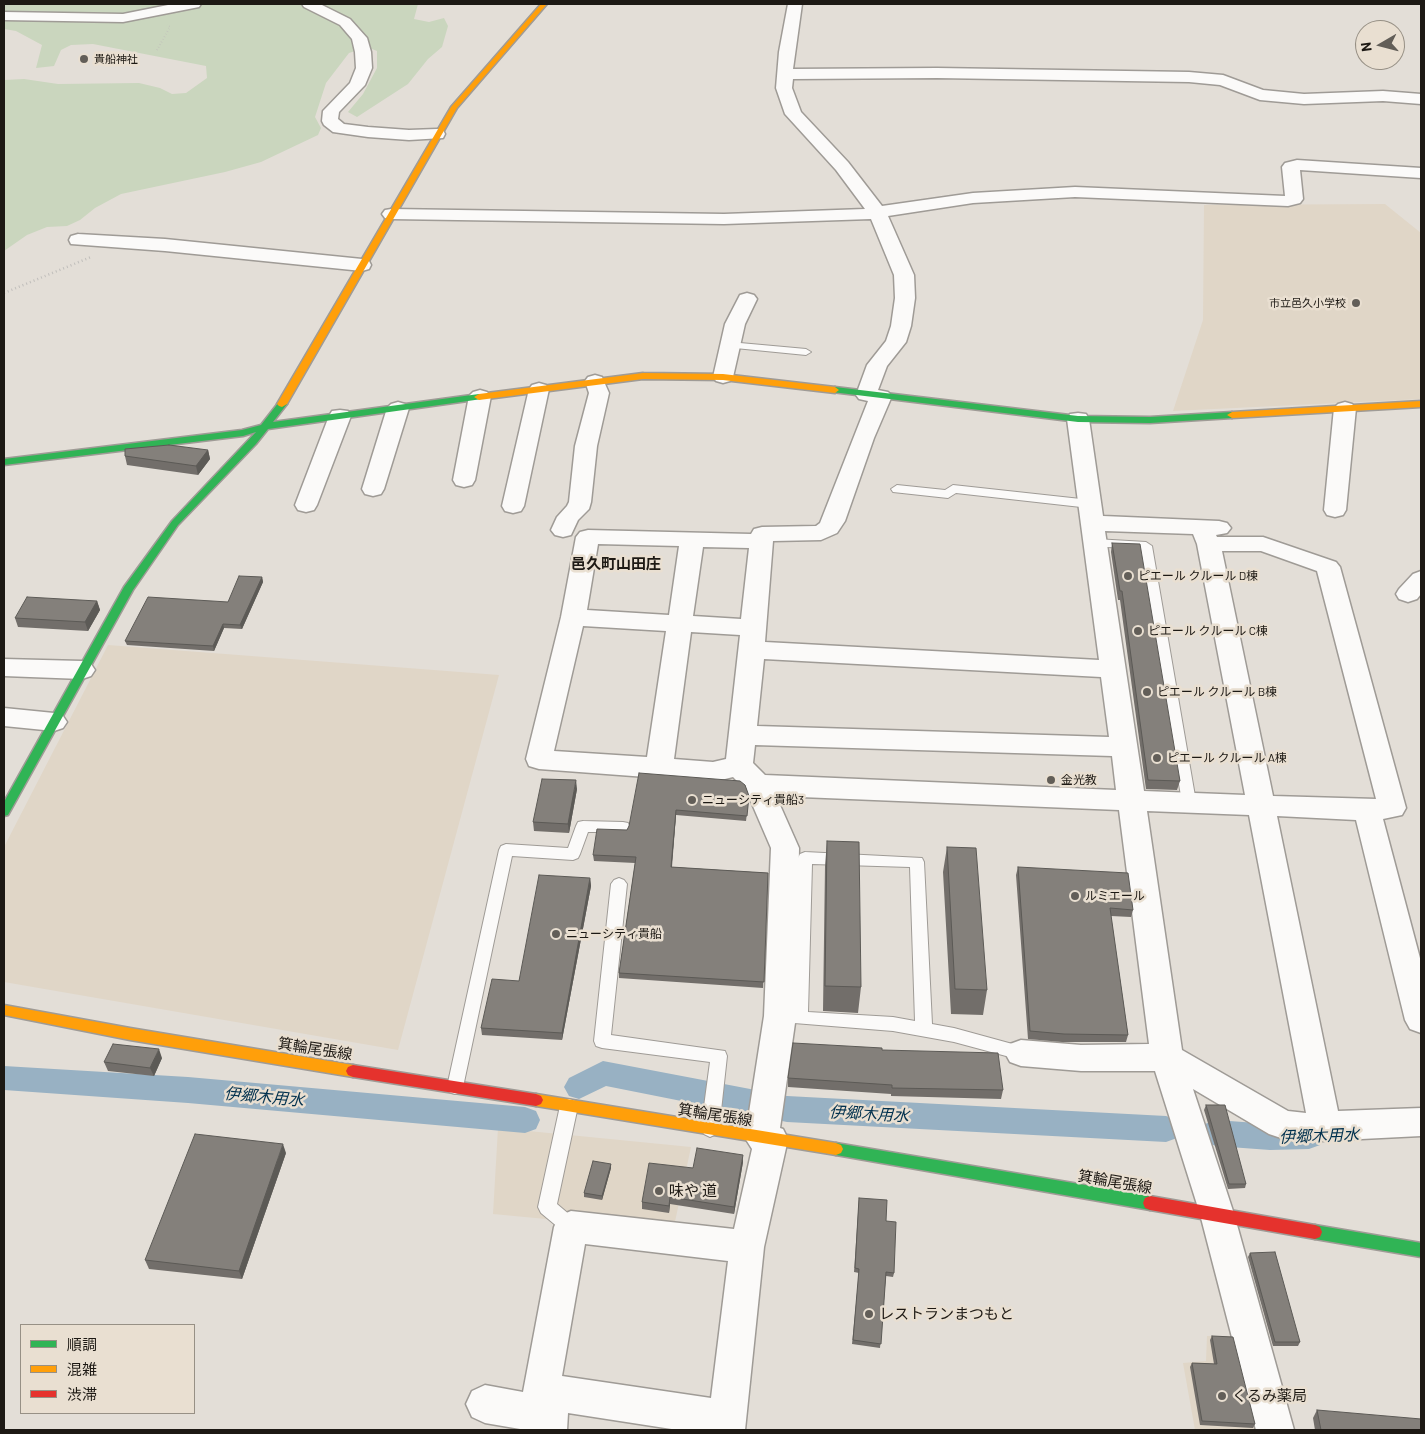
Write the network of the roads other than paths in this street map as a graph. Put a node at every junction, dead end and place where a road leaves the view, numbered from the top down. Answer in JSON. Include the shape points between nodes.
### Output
{"nodes":[{"id":1,"x":194,"y":4,"type":"edge"},
{"id":2,"x":309,"y":4,"type":"edge"},
{"id":3,"x":544,"y":4,"type":"edge"},
{"id":4,"x":795,"y":4,"type":"edge"},
{"id":5,"x":4,"y":16,"type":"edge"},
{"id":6,"x":785,"y":74,"type":"junction"},
{"id":7,"x":1421,"y":99,"type":"edge"},
{"id":8,"x":437,"y":134,"type":"junction"},
{"id":9,"x":1421,"y":173,"type":"edge"},
{"id":10,"x":877,"y":212,"type":"junction"},
{"id":11,"x":391,"y":214,"type":"junction"},
{"id":12,"x":78,"y":240,"type":"dead end"},
{"id":13,"x":362,"y":265,"type":"junction"},
{"id":14,"x":747,"y":299,"type":"dead end"},
{"id":15,"x":729,"y":345,"type":"junction"},
{"id":16,"x":806,"y":352,"type":"dead end"},
{"id":17,"x":723,"y":377,"type":"junction"},
{"id":18,"x":595,"y":381,"type":"junction"},
{"id":19,"x":540,"y":388,"type":"junction"},
{"id":20,"x":874,"y":395,"type":"junction"},
{"id":21,"x":480,"y":396,"type":"junction"},
{"id":22,"x":1421,"y":404,"type":"edge"},
{"id":23,"x":398,"y":408,"type":"junction"},
{"id":24,"x":1345,"y":408,"type":"junction"},
{"id":25,"x":340,"y":416,"type":"junction"},
{"id":26,"x":1078,"y":419,"type":"junction"},
{"id":27,"x":267,"y":426,"type":"junction"},
{"id":28,"x":4,"y":462,"type":"edge"},
{"id":29,"x":464,"y":480,"type":"dead end"},
{"id":30,"x":373,"y":489,"type":"dead end"},
{"id":31,"x":897,"y":489,"type":"dead end"},
{"id":32,"x":306,"y":505,"type":"dead end"},
{"id":33,"x":513,"y":506,"type":"dead end"},
{"id":34,"x":1335,"y":510,"type":"dead end"},
{"id":35,"x":1092,"y":523,"type":"junction"},
{"id":36,"x":1241,"y":529,"type":"dead end"},
{"id":37,"x":563,"y":530,"type":"dead end"},
{"id":38,"x":1205,"y":536,"type":"junction"},
{"id":39,"x":692,"y":539,"type":"junction"},
{"id":40,"x":761,"y":541,"type":"junction"},
{"id":41,"x":573,"y":617,"type":"junction"},
{"id":42,"x":680,"y":623,"type":"junction"},
{"id":43,"x":752,"y":639,"type":"junction"},
{"id":44,"x":4,"y":667,"type":"edge"},
{"id":45,"x":82,"y":670,"type":"junction"},
{"id":46,"x":1112,"y":670,"type":"junction"},
{"id":47,"x":4,"y":717,"type":"edge"},
{"id":48,"x":54,"y":722,"type":"junction"},
{"id":49,"x":743,"y":735,"type":"junction"},
{"id":50,"x":1123,"y":747,"type":"junction"},
{"id":51,"x":659,"y":768,"type":"junction"},
{"id":52,"x":749,"y":775,"type":"junction"},
{"id":53,"x":1131,"y":799,"type":"junction"},
{"id":54,"x":1189,"y":802,"type":"junction"},
{"id":55,"x":1261,"y":805,"type":"junction"},
{"id":56,"x":1367,"y":810,"type":"junction"},
{"id":57,"x":4,"y":812,"type":"edge"},
{"id":58,"x":623,"y":827,"type":"dead end"},
{"id":59,"x":620,"y":884,"type":"dead end"},
{"id":60,"x":4,"y":1010,"type":"edge"},
{"id":61,"x":1421,"y":1020,"type":"edge"},
{"id":62,"x":924,"y":1030,"type":"junction"},
{"id":63,"x":1020,"y":1053,"type":"joint"},
{"id":64,"x":1167,"y":1057,"type":"junction"},
{"id":65,"x":455,"y":1087,"type":"junction"},
{"id":66,"x":569,"y":1106,"type":"junction"},
{"id":67,"x":1421,"y":1122,"type":"edge"},
{"id":68,"x":1325,"y":1126,"type":"junction"},
{"id":69,"x":710,"y":1129,"type":"junction"},
{"id":70,"x":767,"y":1138,"type":"junction"},
{"id":71,"x":1217,"y":1214,"type":"junction"},
{"id":72,"x":571,"y":1227,"type":"junction"},
{"id":73,"x":747,"y":1247,"type":"junction"},
{"id":74,"x":1421,"y":1250,"type":"edge"},
{"id":75,"x":485,"y":1404,"type":"dead end"},
{"id":76,"x":546,"y":1412,"type":"edge"},
{"id":77,"x":727,"y":1424,"type":"edge"},
{"id":78,"x":1275,"y":1430,"type":"edge"}],
"edges":[{"from":1,"to":5,"type":"street","via":[[123,18]]},
{"from":2,"to":8,"type":"street","via":[[345,22],[359,38],[364,52],[364,68],[357,86],[331,111],[330,121],[339,128],[368,132]]},
{"from":3,"to":8,"type":"street","via":[[466,92]]},
{"from":4,"to":6,"type":"street"},
{"from":6,"to":7,"type":"street","via":[[920,72],[1189,77],[1224,80],[1260,94],[1295,98],[1382,96]]},
{"from":6,"to":10,"type":"street","via":[[784,88],[793,114],[842,166]]},
{"from":8,"to":11,"type":"street"},
{"from":9,"to":10,"type":"street","via":[[1291,166],[1294,198],[1288,201],[1074,192],[973,198]]},
{"from":10,"to":11,"type":"street","via":[[724,219]]},
{"from":10,"to":20,"type":"street","via":[[904,275],[905,298],[896,342],[878,365]]},
{"from":11,"to":13,"type":"street"},
{"from":12,"to":13,"type":"street","via":[[165,245]]},
{"from":13,"to":27,"type":"street","via":[[280,410]]},
{"from":14,"to":15,"type":"street"},
{"from":15,"to":16,"type":"lane"},
{"from":15,"to":17,"type":"street"},
{"from":17,"to":18,"type":"street","via":[[643,376]]},
{"from":17,"to":20,"type":"street"},
{"from":18,"to":19,"type":"street"},
{"from":18,"to":37,"type":"street","via":[[599,393],[586,446],[580,502]]},
{"from":19,"to":21,"type":"street"},
{"from":19,"to":33,"type":"street"},
{"from":20,"to":26,"type":"street"},
{"from":20,"to":40,"type":"street","via":[[863,438],[829,528],[821,534],[762,534]]},
{"from":21,"to":23,"type":"street"},
{"from":21,"to":29,"type":"street"},
{"from":22,"to":24,"type":"street"},
{"from":23,"to":25,"type":"street"},
{"from":23,"to":30,"type":"street"},
{"from":24,"to":26,"type":"street","via":[[1150,420]]},
{"from":24,"to":34,"type":"street"},
{"from":25,"to":27,"type":"street"},
{"from":25,"to":32,"type":"street"},
{"from":26,"to":35,"type":"street"},
{"from":27,"to":28,"type":"street","via":[[244,433]]},
{"from":27,"to":45,"type":"street","via":[[175,523],[128,589]]},
{"from":31,"to":35,"type":"lane","via":[[948,494],[953,489]]},
{"from":35,"to":38,"type":"street"},
{"from":35,"to":46,"type":"street"},
{"from":35,"to":54,"type":"lane","via":[[1146,546]]},
{"from":36,"to":38,"type":"street"},
{"from":38,"to":55,"type":"street"},
{"from":38,"to":56,"type":"street","via":[[1263,544],[1328,567],[1392,808]]},
{"from":39,"to":40,"type":"street"},
{"from":39,"to":41,"type":"street","via":[[588,537]]},
{"from":39,"to":42,"type":"street"},
{"from":40,"to":43,"type":"street"},
{"from":41,"to":42,"type":"street"},
{"from":41,"to":51,"type":"street","via":[[539,759]]},
{"from":42,"to":43,"type":"street"},
{"from":42,"to":51,"type":"street"},
{"from":43,"to":46,"type":"street"},
{"from":43,"to":49,"type":"street"},
{"from":44,"to":45,"type":"street"},
{"from":45,"to":48,"type":"street"},
{"from":46,"to":50,"type":"street"},
{"from":47,"to":48,"type":"street"},
{"from":48,"to":57,"type":"street"},
{"from":49,"to":50,"type":"street"},
{"from":49,"to":52,"type":"street"},
{"from":50,"to":53,"type":"street"},
{"from":51,"to":52,"type":"street"},
{"from":52,"to":53,"type":"street"},
{"from":52,"to":70,"type":"street","via":[[785,848],[780,1016]]},
{"from":53,"to":54,"type":"street"},
{"from":53,"to":64,"type":"street"},
{"from":54,"to":55,"type":"street"},
{"from":55,"to":56,"type":"street"},
{"from":55,"to":68,"type":"street"},
{"from":56,"to":61,"type":"street"},
{"from":58,"to":65,"type":"lane","via":[[583,826],[574,854],[506,850]]},
{"from":59,"to":69,"type":"lane","via":[[602,1041],[719,1056]]},
{"from":60,"to":65,"type":"street","name":"箕輪尾張線"},
{"from":62,"to":62,"type":"lane","via":[[892,1024],[800,1018],[805,858],[917,862]]},
{"from":62,"to":63,"type":"lane"},
{"from":63,"to":64,"type":"street","via":[[1081,1058]]},
{"from":64,"to":68,"type":"street","via":[[1281,1124],[1302,1128]]},
{"from":64,"to":71,"type":"street"},
{"from":65,"to":66,"type":"street","name":"箕輪尾張線"},
{"from":66,"to":69,"type":"street","name":"箕輪尾張線"},
{"from":66,"to":72,"type":"lane","via":[[547,1207]]},
{"from":67,"to":68,"type":"street"},
{"from":69,"to":70,"type":"street","name":"箕輪尾張線"},
{"from":70,"to":71,"type":"street","name":"箕輪尾張線"},
{"from":70,"to":73,"type":"street"},
{"from":71,"to":74,"type":"street","name":"箕輪尾張線"},
{"from":71,"to":78,"type":"street"},
{"from":72,"to":73,"type":"street"},
{"from":72,"to":76,"type":"street"},
{"from":73,"to":77,"type":"street"},
{"from":75,"to":76,"type":"street"},
{"from":76,"to":77,"type":"street"}]}
